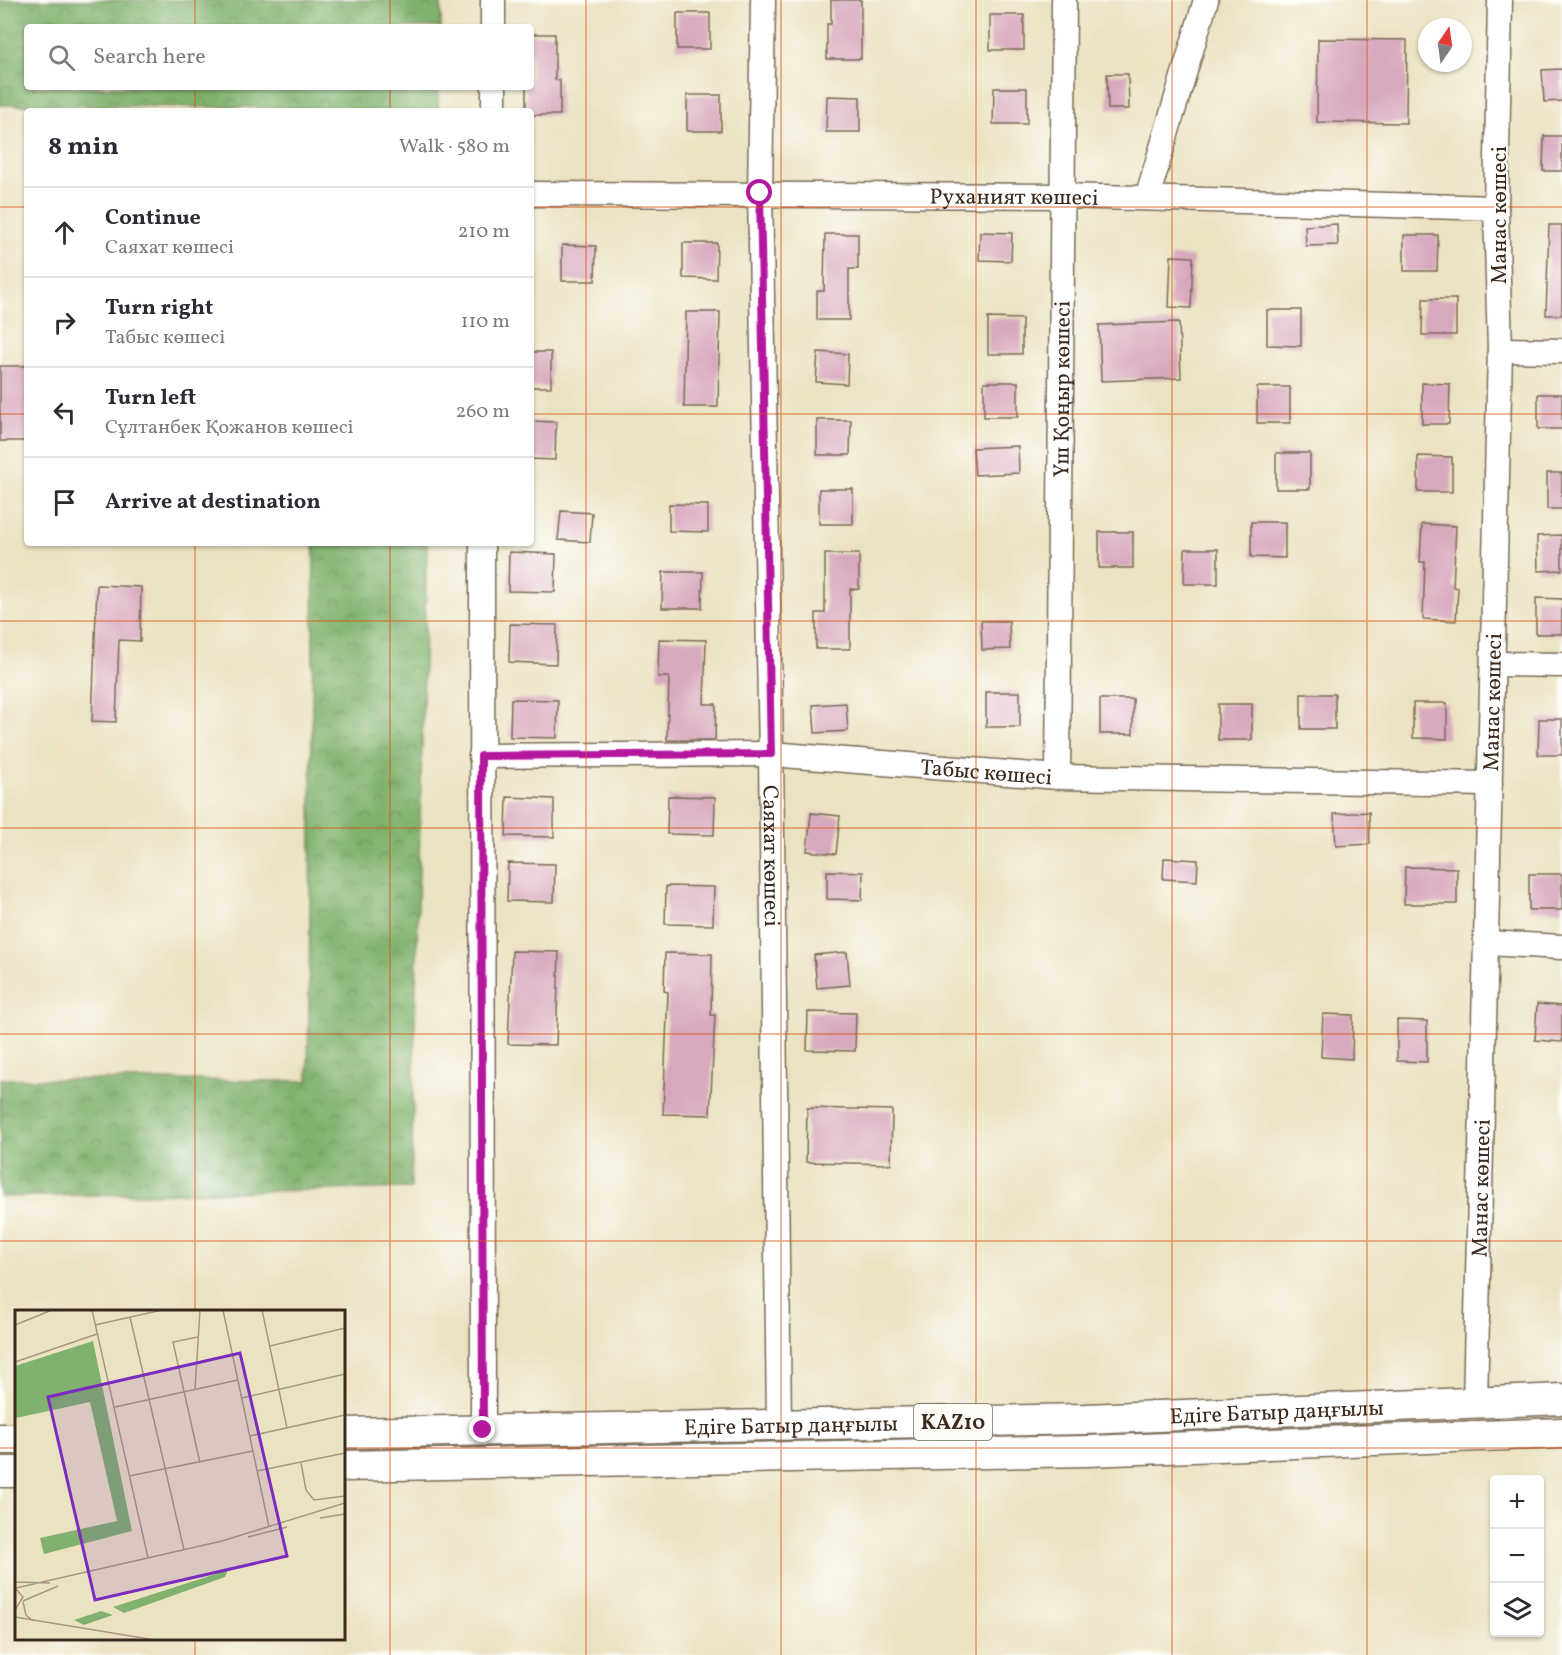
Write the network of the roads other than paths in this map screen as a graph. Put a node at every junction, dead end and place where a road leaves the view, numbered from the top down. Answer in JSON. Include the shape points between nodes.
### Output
{"nodes":[{"id":1,"x":493,"y":0,"type":"edge"},
{"id":2,"x":763,"y":0,"type":"edge"},
{"id":3,"x":1064,"y":0,"type":"edge"},
{"id":4,"x":1206,"y":0,"type":"edge"},
{"id":5,"x":1500,"y":0,"type":"edge"},
{"id":6,"x":493,"y":24,"type":"edge"},
{"id":7,"x":494,"y":90,"type":"edge"},
{"id":8,"x":494,"y":108,"type":"edge"},
{"id":9,"x":760,"y":193,"type":"junction"},
{"id":10,"x":534,"y":194,"type":"edge"},
{"id":11,"x":1063,"y":196,"type":"junction"},
{"id":12,"x":1147,"y":198,"type":"junction"},
{"id":13,"x":1496,"y":208,"type":"junction"},
{"id":14,"x":1500,"y":350,"type":"junction"},
{"id":15,"x":1562,"y":351,"type":"edge"},
{"id":16,"x":482,"y":546,"type":"edge"},
{"id":17,"x":1493,"y":664,"type":"junction"},
{"id":18,"x":1562,"y":665,"type":"edge"},
{"id":19,"x":771,"y":754,"type":"junction"},
{"id":20,"x":481,"y":756,"type":"junction"},
{"id":21,"x":1058,"y":777,"type":"junction"},
{"id":22,"x":1490,"y":784,"type":"junction"},
{"id":23,"x":1487,"y":943,"type":"junction"},
{"id":24,"x":1562,"y":947,"type":"edge"},
{"id":25,"x":1562,"y":1399,"type":"edge"},
{"id":26,"x":1475,"y":1402,"type":"junction"},
{"id":27,"x":779,"y":1425,"type":"junction"},
{"id":28,"x":483,"y":1430,"type":"junction"},
{"id":29,"x":345,"y":1433,"type":"edge"},
{"id":30,"x":1562,"y":1433,"type":"edge"},
{"id":31,"x":345,"y":1466,"type":"edge"}],
"edges":[{"from":1,"to":6,"type":"street"},
{"from":2,"to":9,"type":"street","name":"Саяхат көшесі"},
{"from":3,"to":11,"type":"street","name":"Үш Қоңыр көшесі"},
{"from":4,"to":12,"type":"street"},
{"from":5,"to":13,"type":"street","name":"Манас көшесі"},
{"from":7,"to":8,"type":"street"},
{"from":9,"to":10,"type":"street","name":"Руханият көшесі"},
{"from":9,"to":11,"type":"street","name":"Руханият көшесі"},
{"from":9,"to":19,"type":"street","name":"Саяхат көшесі"},
{"from":11,"to":12,"type":"street","name":"Руханият көшесі"},
{"from":11,"to":21,"type":"street","name":"Үш Қоңыр көшесі"},
{"from":12,"to":13,"type":"street","name":"Руханият көшесі"},
{"from":13,"to":14,"type":"street","name":"Манас көшесі"},
{"from":14,"to":15,"type":"street"},
{"from":14,"to":17,"type":"street","name":"Манас көшесі"},
{"from":16,"to":20,"type":"street"},
{"from":17,"to":18,"type":"street"},
{"from":17,"to":22,"type":"street","name":"Манас көшесі"},
{"from":19,"to":20,"type":"street","name":"Табыс көшесі"},
{"from":19,"to":21,"type":"street","name":"Табыс көшесі"},
{"from":19,"to":27,"type":"street","name":"Саяхат көшесі"},
{"from":20,"to":28,"type":"street"},
{"from":21,"to":22,"type":"street","name":"Табыс көшесі"},
{"from":22,"to":23,"type":"street","name":"Манас көшесі"},
{"from":23,"to":24,"type":"street"},
{"from":23,"to":26,"type":"street","name":"Манас көшесі"},
{"from":25,"to":26,"type":"main road","name":"Едіге Батыр даңғылы","number":"KAZ10"},
{"from":26,"to":27,"type":"main road","name":"Едіге Батыр даңғылы","number":"KAZ10","via":[[1086,1419]]},
{"from":27,"to":28,"type":"main road","name":"Едіге Батыр даңғылы","number":"KAZ10"},
{"from":28,"to":29,"type":"main road","name":"Едіге Батыр даңғылы","number":"KAZ10"},
{"from":30,"to":31,"type":"main road","name":"Едіге Батыр даңғылы","number":"KAZ10","via":[[1088,1451]]}]}
